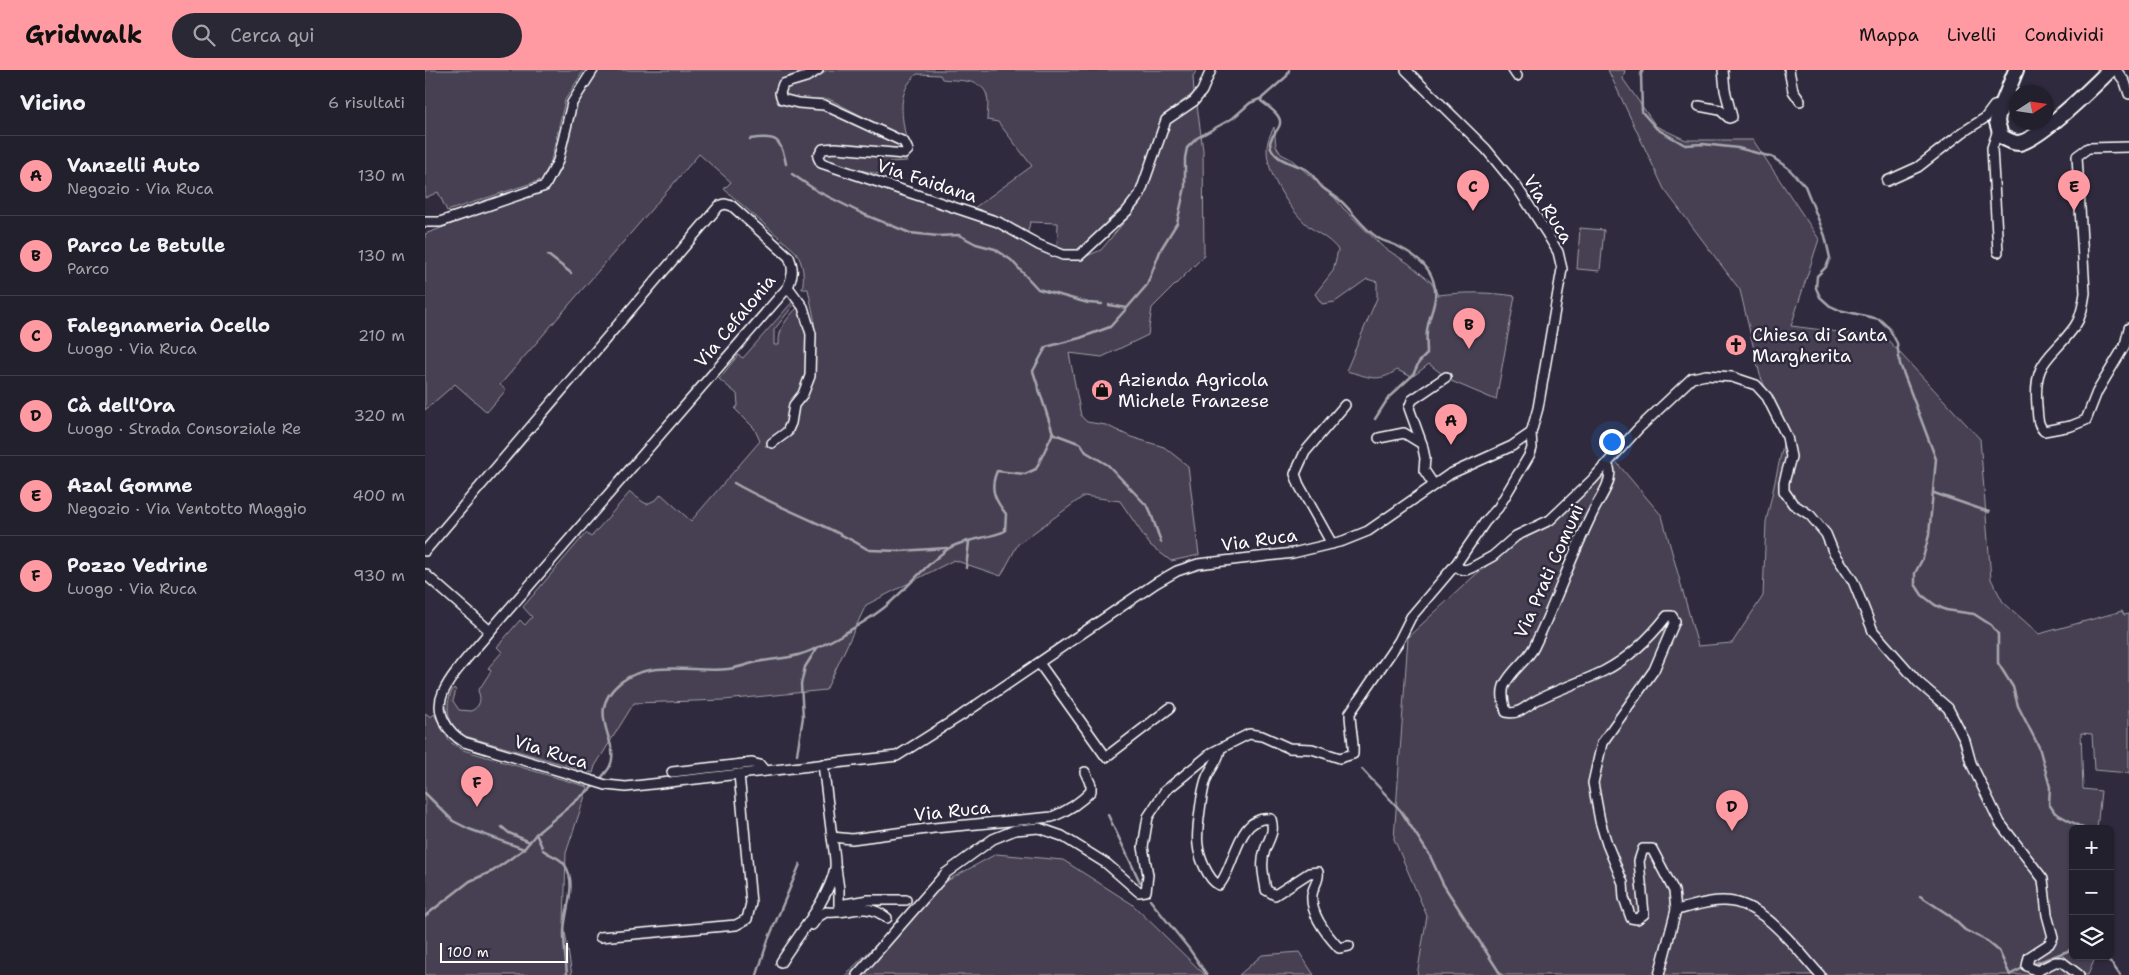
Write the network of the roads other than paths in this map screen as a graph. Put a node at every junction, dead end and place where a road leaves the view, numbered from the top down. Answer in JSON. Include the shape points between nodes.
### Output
{"nodes":[{"id":1,"x":593,"y":70,"type":"edge"},
{"id":2,"x":818,"y":70,"type":"edge"},
{"id":3,"x":1211,"y":70,"type":"edge"},
{"id":4,"x":1406,"y":70,"type":"edge"},
{"id":5,"x":1723,"y":70,"type":"edge"},
{"id":6,"x":1789,"y":70,"type":"edge"},
{"id":7,"x":2016,"y":70,"type":"edge"},
{"id":8,"x":2110,"y":70,"type":"edge"},
{"id":9,"x":2116,"y":70,"type":"edge"},
{"id":10,"x":2129,"y":94,"type":"edge"},
{"id":11,"x":1800,"y":101,"type":"dead end"},
{"id":12,"x":2002,"y":104,"type":"junction"},
{"id":13,"x":1699,"y":106,"type":"dead end"},
{"id":14,"x":1998,"y":130,"type":"junction"},
{"id":15,"x":2129,"y":147,"type":"edge"},
{"id":16,"x":1887,"y":181,"type":"dead end"},
{"id":17,"x":425,"y":222,"type":"edge"},
{"id":18,"x":1999,"y":252,"type":"dead end"},
{"id":19,"x":787,"y":286,"type":"junction"},
{"id":20,"x":2129,"y":328,"type":"edge"},
{"id":21,"x":1446,"y":377,"type":"dead end"},
{"id":22,"x":1345,"y":405,"type":"dead end"},
{"id":23,"x":1531,"y":433,"type":"junction"},
{"id":24,"x":1379,"y":438,"type":"dead end"},
{"id":25,"x":772,"y":443,"type":"dead end"},
{"id":26,"x":1422,"y":444,"type":"junction"},
{"id":27,"x":1604,"y":466,"type":"junction"},
{"id":28,"x":1434,"y":485,"type":"junction"},
{"id":29,"x":1331,"y":544,"type":"junction"},
{"id":30,"x":425,"y":551,"type":"edge"},
{"id":31,"x":1456,"y":564,"type":"junction"},
{"id":32,"x":425,"y":574,"type":"edge"},
{"id":33,"x":490,"y":631,"type":"junction"},
{"id":34,"x":1039,"y":663,"type":"junction"},
{"id":35,"x":1170,"y":708,"type":"dead end"},
{"id":36,"x":1220,"y":750,"type":"junction"},
{"id":37,"x":823,"y":764,"type":"junction"},
{"id":38,"x":765,"y":771,"type":"junction"},
{"id":39,"x":672,"y":772,"type":"dead end"},
{"id":40,"x":1085,"y":772,"type":"dead end"},
{"id":41,"x":739,"y":774,"type":"junction"},
{"id":42,"x":832,"y":837,"type":"junction"},
{"id":43,"x":835,"y":866,"type":"junction"},
{"id":44,"x":906,"y":900,"type":"dead end"},
{"id":45,"x":1676,"y":910,"type":"junction"},
{"id":46,"x":887,"y":918,"type":"dead end"},
{"id":47,"x":600,"y":937,"type":"dead end"},
{"id":48,"x":796,"y":940,"type":"junction"},
{"id":49,"x":1349,"y":946,"type":"dead end"},
{"id":50,"x":781,"y":962,"type":"dead end"},
{"id":51,"x":857,"y":975,"type":"edge"},
{"id":52,"x":1659,"y":975,"type":"edge"},
{"id":53,"x":1820,"y":975,"type":"edge"},
{"id":54,"x":2079,"y":975,"type":"edge"}],
"edges":[{"from":1,"to":17,"type":"street","via":[[572,103],[558,161],[545,186],[440,222]]},
{"from":2,"to":3,"type":"street","name":"Via Faidana","via":[[783,84],[782,99],[825,104],[903,142],[908,150],[904,154],[823,149],[818,156],[821,163],[998,222],[1063,255],[1080,255],[1127,211],[1140,194],[1167,120],[1194,101]]},
{"from":4,"to":23,"type":"street","name":"Via Ruca","via":[[1486,149],[1517,187],[1558,252],[1562,269]]},
{"from":5,"to":13,"type":"street","via":[[1732,117],[1720,110]]},
{"from":6,"to":11,"type":"street","via":[[1793,90]]},
{"from":7,"to":12,"type":"main road"},
{"from":8,"to":14,"type":"main road","via":[[2073,106],[2031,138],[2020,143],[2011,142]]},
{"from":9,"to":10,"type":"street"},
{"from":12,"to":14,"type":"main road"},
{"from":12,"to":16,"type":"street","via":[[1994,106],[1985,118],[1918,166]]},
{"from":14,"to":18,"type":"street","via":[[1992,148]]},
{"from":15,"to":20,"type":"street","via":[[2088,148],[2077,156],[2085,293],[2075,325],[2039,371],[2036,400],[2039,426],[2044,431],[2085,420],[2097,392],[2125,345]]},
{"from":19,"to":25,"type":"street","via":[[803,307],[811,334],[810,376],[803,394],[794,405],[787,432]]},
{"from":19,"to":30,"type":"street","name":"Via Cefalonia","via":[[793,277],[789,257],[732,206],[719,206]]},
{"from":19,"to":33,"type":"street","name":"Via Cefalonia"},
{"from":21,"to":26,"type":"street","via":[[1411,400],[1409,408]]},
{"from":22,"to":29,"type":"street","name":"Via Ruca","via":[[1305,452],[1295,474]]},
{"from":23,"to":28,"type":"street","name":"Via Ruca"},
{"from":23,"to":31,"type":"street","name":"Via Ruca","via":[[1530,454],[1515,481]]},
{"from":24,"to":26,"type":"street","via":[[1404,433]]},
{"from":26,"to":28,"type":"street","via":[[1424,470]]},
{"from":27,"to":31,"type":"street","via":[[1550,520],[1516,536],[1493,556],[1473,567],[1460,569]]},
{"from":27,"to":45,"type":"street","name":"Via Prati Comuni","via":[[1610,472],[1605,488],[1534,649],[1503,688],[1503,702],[1506,712],[1515,713],[1604,671],[1642,644],[1667,616],[1672,616],[1674,626],[1654,670],[1602,743],[1593,782],[1600,821],[1623,883],[1631,918],[1637,920],[1644,914],[1639,861],[1643,849],[1647,848],[1652,849],[1674,891]]},
{"from":27,"to":54,"type":"street","via":[[1692,378],[1706,375],[1731,377],[1756,385],[1767,397],[1787,437],[1791,456],[1784,491],[1793,504],[1810,515],[1826,534],[1856,588],[1873,631],[1918,682],[1948,708],[2000,823],[2043,879],[2053,936],[2049,944],[2029,957],[2027,966],[2037,971],[2062,962]]},
{"from":28,"to":29,"type":"street","name":"Via Ruca","via":[[1368,531]]},
{"from":29,"to":34,"type":"street","name":"Via Ruca","via":[[1293,553],[1198,564],[1177,571]]},
{"from":31,"to":36,"type":"street","name":"Via Ruca","via":[[1411,617],[1399,641],[1350,713],[1353,754],[1340,758],[1312,749],[1289,748],[1249,734]]},
{"from":32,"to":33,"type":"street"},
{"from":33,"to":41,"type":"street","name":"Via Ruca","via":[[442,694],[440,706],[448,729],[464,742],[606,785],[625,787]]},
{"from":34,"to":35,"type":"street","via":[[1106,757]]},
{"from":34,"to":37,"type":"street","name":"Via Ruca","via":[[897,756]]},
{"from":36,"to":49,"type":"street","via":[[1202,792],[1197,843],[1214,883],[1219,885],[1224,880],[1245,831],[1258,821],[1271,819],[1272,836],[1265,850],[1262,870],[1266,890],[1275,895],[1309,873],[1318,872],[1312,893],[1318,920],[1339,948]]},
{"from":36,"to":51,"type":"street","via":[[1213,752],[1165,791],[1148,817],[1143,847],[1148,875],[1146,892],[1139,892],[1107,864],[1062,836],[1039,828],[1015,830],[993,839],[946,873]]},
{"from":37,"to":38,"type":"street","name":"Via Ruca"},
{"from":37,"to":42,"type":"street"},
{"from":38,"to":39,"type":"street","name":"Via Ruca","via":[[761,765],[752,763]]},
{"from":38,"to":41,"type":"street","name":"Via Ruca"},
{"from":40,"to":42,"type":"street","name":"Via Ruca","via":[[1091,791],[1065,812],[1052,817],[852,839]]},
{"from":41,"to":47,"type":"street","via":[[751,903],[747,919],[736,924]]},
{"from":42,"to":43,"type":"street"},
{"from":43,"to":44,"type":"street","via":[[839,905],[868,900]]},
{"from":43,"to":48,"type":"street","via":[[818,906]]},
{"from":45,"to":52,"type":"street","name":"Via Prati Comuni"},
{"from":45,"to":53,"type":"street","via":[[1702,902],[1726,900],[1755,910],[1767,918]]},
{"from":46,"to":48,"type":"street","via":[[879,912],[862,908],[841,914],[826,912]]},
{"from":48,"to":50,"type":"street"}]}
